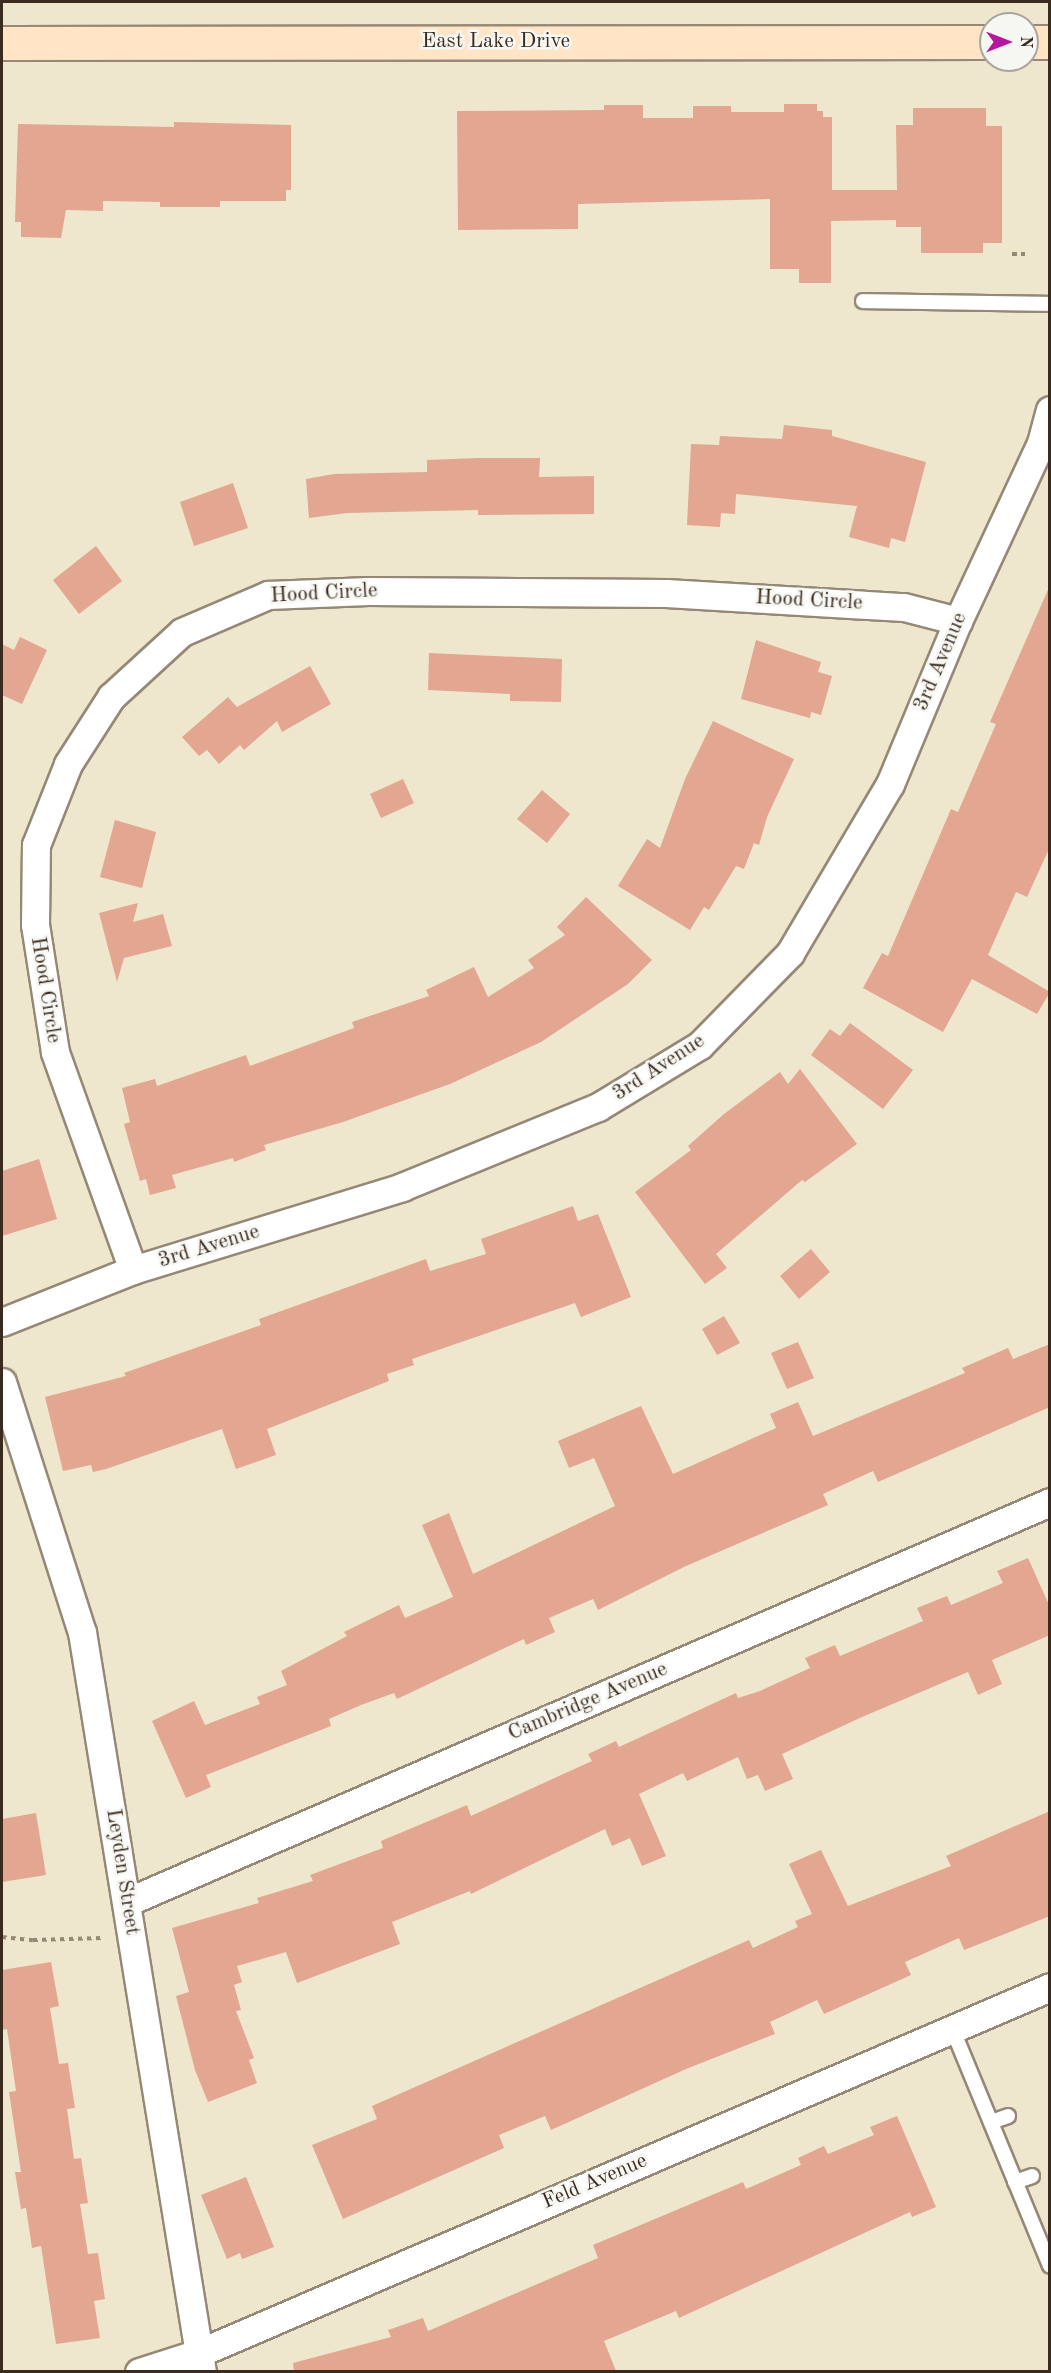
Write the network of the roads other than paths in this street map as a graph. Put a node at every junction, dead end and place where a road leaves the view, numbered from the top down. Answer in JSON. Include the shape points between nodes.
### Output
{"nodes":[{"id":1,"x":979,"y":42,"type":"edge"},
{"id":2,"x":2,"y":43,"type":"edge"},
{"id":3,"x":863,"y":301,"type":"dead end"},
{"id":4,"x":1050,"y":304,"type":"edge"},
{"id":5,"x":1050,"y":410,"type":"edge"},
{"id":6,"x":958,"y":621,"type":"junction"},
{"id":7,"x":133,"y":1270,"type":"junction"},
{"id":8,"x":2,"y":1322,"type":"edge"},
{"id":9,"x":2,"y":1382,"type":"edge"},
{"id":10,"x":1050,"y":1502,"type":"edge"},
{"id":11,"x":127,"y":1902,"type":"junction"},
{"id":12,"x":1050,"y":1987,"type":"edge"},
{"id":13,"x":952,"y":2028,"type":"junction"},
{"id":14,"x":1008,"y":2116,"type":"dead end"},
{"id":15,"x":991,"y":2122,"type":"junction"},
{"id":16,"x":1032,"y":2176,"type":"dead end"},
{"id":17,"x":1015,"y":2182,"type":"junction"},
{"id":18,"x":1050,"y":2266,"type":"edge"},
{"id":19,"x":200,"y":2362,"type":"edge"},
{"id":20,"x":139,"y":2372,"type":"edge"}],
"edges":[{"from":1,"to":2,"type":"street","name":"East Lake Drive"},
{"from":3,"to":4,"type":"lane"},
{"from":5,"to":6,"type":"street","name":"3rd Avenue","via":[[1041,443]]},
{"from":6,"to":7,"type":"street","name":"3rd Avenue","via":[[890,784],[790,953],[700,1045],[598,1107],[402,1188]]},
{"from":6,"to":7,"type":"street","name":"Hood Circle","via":[[904,606],[666,592],[368,591],[268,595],[182,632],[111,697],[68,764],[36,845],[35,925],[55,1052]]},
{"from":7,"to":8,"type":"street","name":"3rd Avenue"},
{"from":9,"to":11,"type":"street","name":"Leyden Street","via":[[82,1632]]},
{"from":10,"to":11,"type":"street","name":"Cambridge Avenue"},
{"from":11,"to":19,"type":"street","name":"Leyden Street"},
{"from":12,"to":13,"type":"street","name":"Feld Avenue"},
{"from":13,"to":15,"type":"lane"},
{"from":13,"to":19,"type":"street","name":"Feld Avenue"},
{"from":14,"to":15,"type":"lane"},
{"from":15,"to":17,"type":"lane"},
{"from":16,"to":17,"type":"lane"},
{"from":17,"to":18,"type":"lane"},
{"from":19,"to":20,"type":"street","name":"Feld Avenue"}]}
